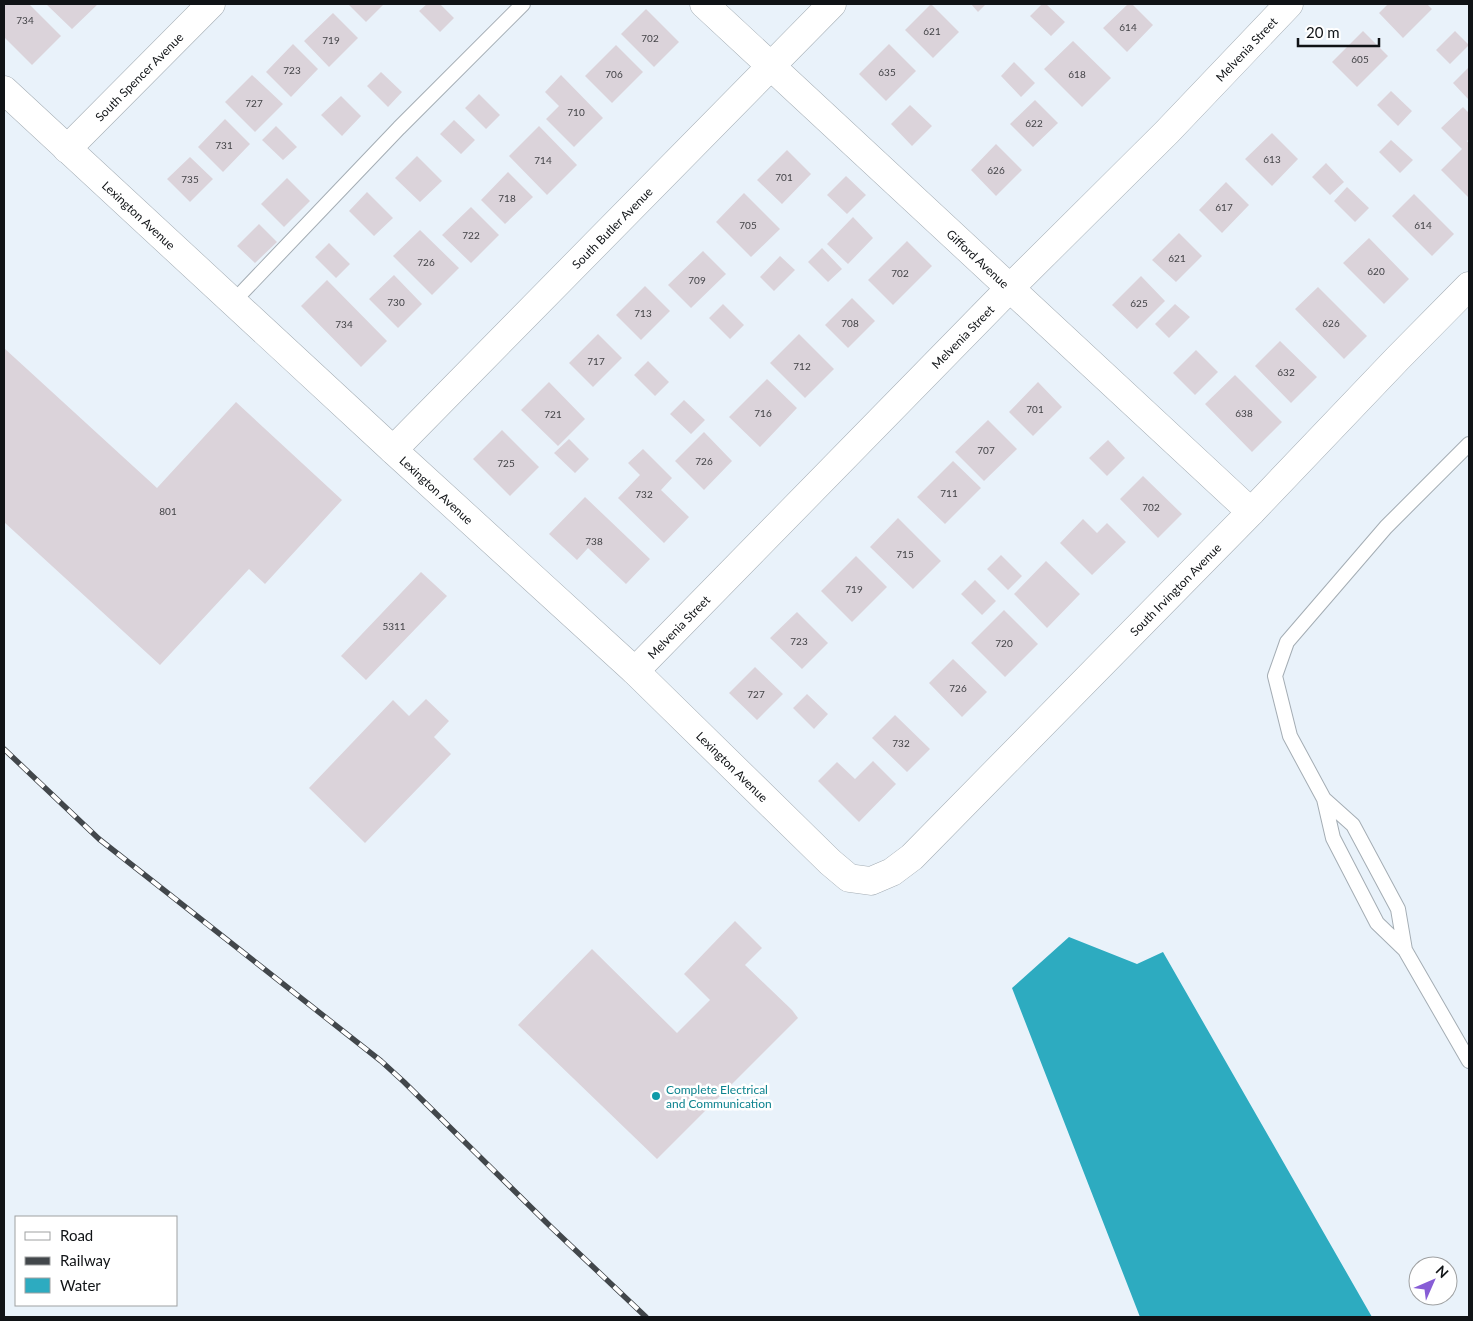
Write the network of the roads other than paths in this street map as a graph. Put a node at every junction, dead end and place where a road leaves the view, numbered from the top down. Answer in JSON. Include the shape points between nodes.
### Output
{"nodes":[{"id":1,"x":211,"y":4,"type":"edge"},
{"id":2,"x":523,"y":4,"type":"edge"},
{"id":3,"x":704,"y":4,"type":"edge"},
{"id":4,"x":832,"y":4,"type":"edge"},
{"id":5,"x":1289,"y":4,"type":"edge"},
{"id":6,"x":771,"y":65,"type":"junction"},
{"id":7,"x":4,"y":90,"type":"edge"},
{"id":8,"x":68,"y":149,"type":"junction"},
{"id":9,"x":1469,"y":286,"type":"edge"},
{"id":10,"x":1010,"y":288,"type":"junction"},
{"id":11,"x":233,"y":302,"type":"junction"},
{"id":12,"x":1469,"y":444,"type":"edge"},
{"id":13,"x":393,"y":450,"type":"junction"},
{"id":14,"x":1251,"y":512,"type":"junction"},
{"id":15,"x":635,"y":671,"type":"junction"},
{"id":16,"x":1324,"y":799,"type":"junction"},
{"id":17,"x":871,"y":882,"type":"joint"},
{"id":18,"x":1405,"y":950,"type":"junction"},
{"id":19,"x":1469,"y":1061,"type":"edge"}],
"edges":[{"from":1,"to":8,"type":"street","name":"South Spencer Avenue"},
{"from":2,"to":11,"type":"lane"},
{"from":3,"to":6,"type":"street","name":"Gifford Avenue"},
{"from":4,"to":6,"type":"street","name":"South Butler Avenue"},
{"from":5,"to":10,"type":"street","name":"Melvenia Street","via":[[1167,132]]},
{"from":6,"to":10,"type":"street","name":"Gifford Avenue"},
{"from":6,"to":13,"type":"street","name":"South Butler Avenue"},
{"from":7,"to":8,"type":"street","name":"Lexington Avenue"},
{"from":8,"to":11,"type":"street","name":"Lexington Avenue"},
{"from":9,"to":14,"type":"street","name":"South Irvington Avenue"},
{"from":10,"to":14,"type":"street","name":"Gifford Avenue"},
{"from":10,"to":15,"type":"street","name":"Melvenia Street"},
{"from":11,"to":13,"type":"street","name":"Lexington Avenue"},
{"from":12,"to":16,"type":"lane","via":[[1386,527],[1287,642],[1275,676],[1290,736]]},
{"from":13,"to":15,"type":"street","name":"Lexington Avenue"},
{"from":14,"to":17,"type":"street","name":"South Irvington Avenue","via":[[912,858]]},
{"from":15,"to":17,"type":"street","name":"Lexington Avenue","via":[[830,862],[849,878]]},
{"from":16,"to":18,"type":"lane","via":[[1333,838],[1377,923]]},
{"from":16,"to":18,"type":"lane","via":[[1353,825],[1358,834],[1398,909]]},
{"from":18,"to":19,"type":"lane"}]}
